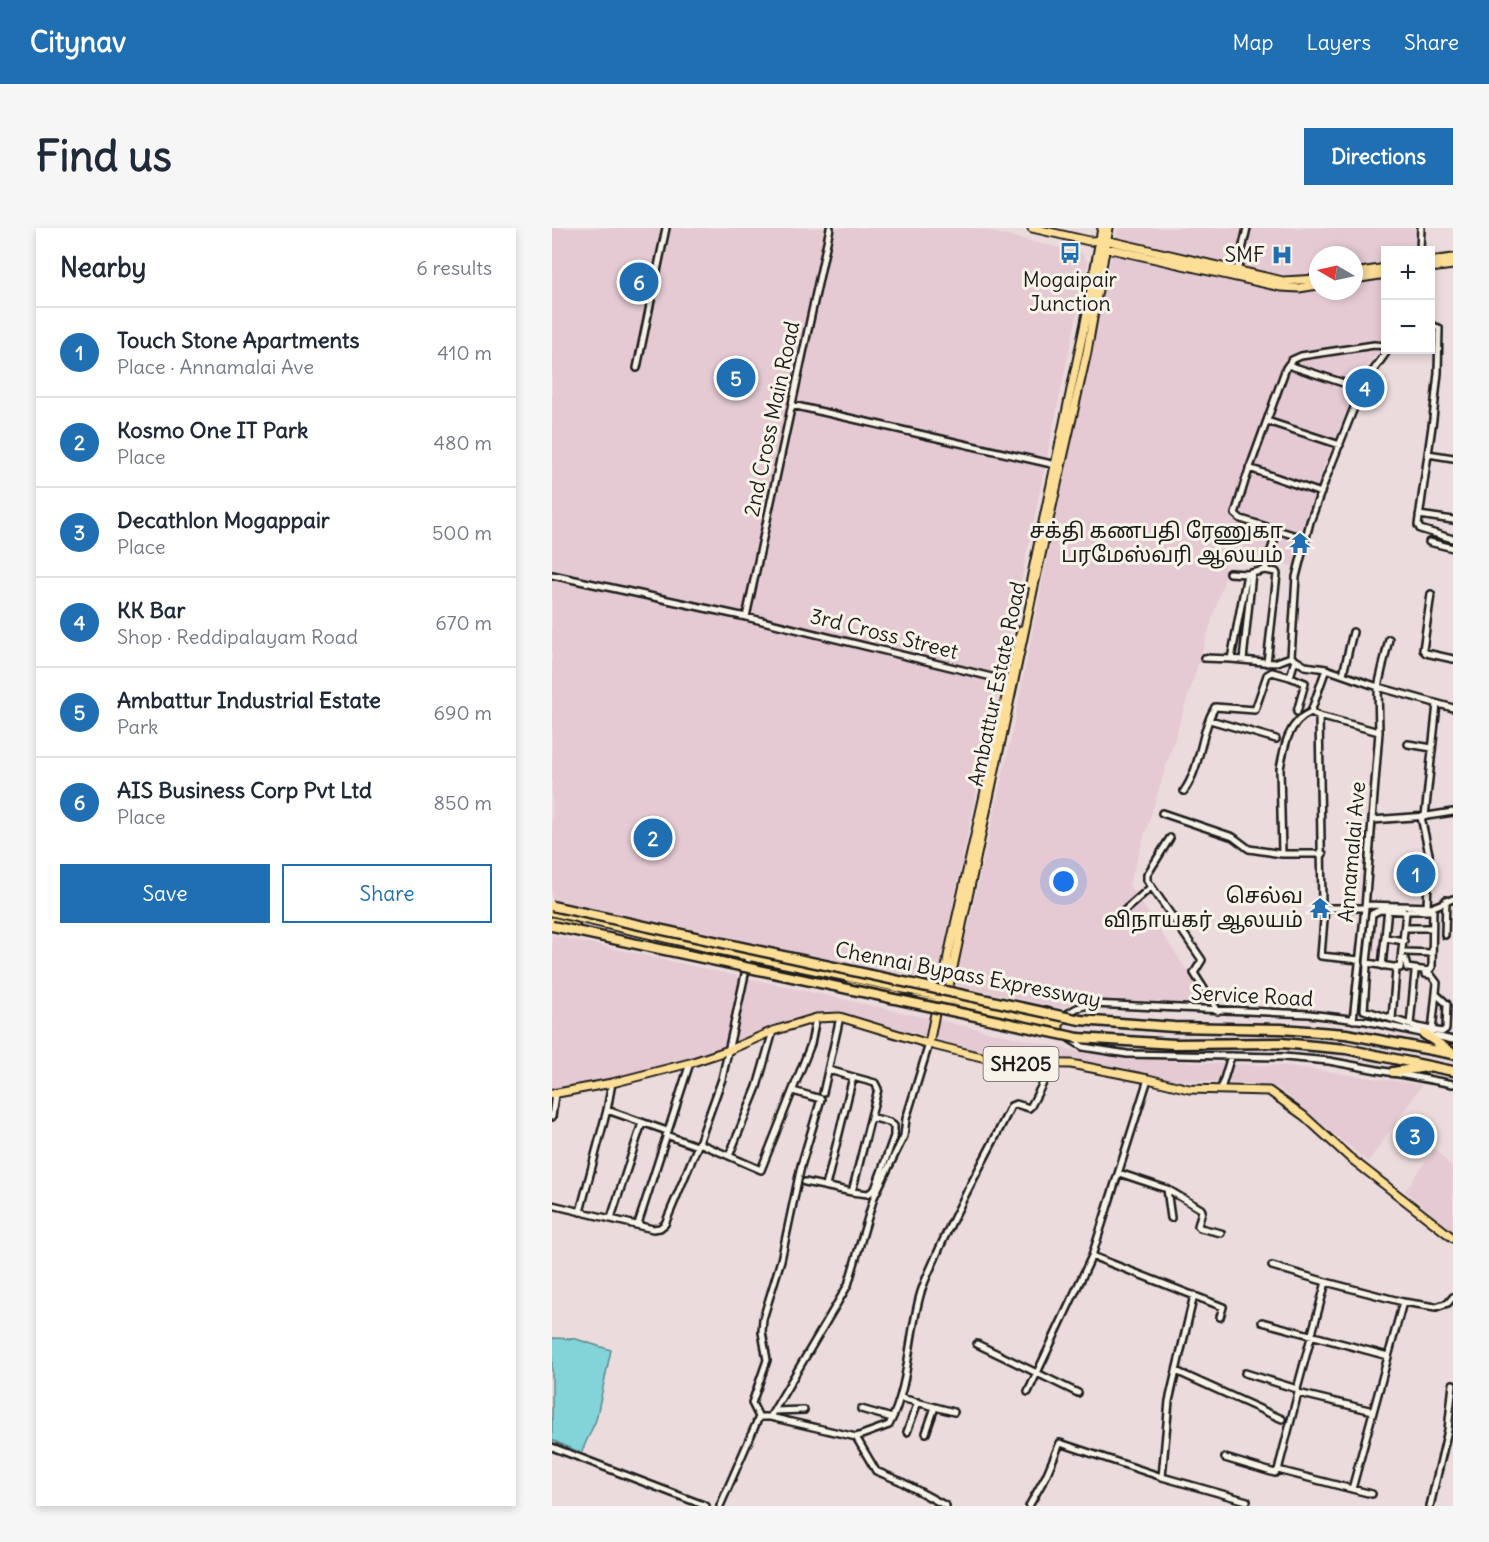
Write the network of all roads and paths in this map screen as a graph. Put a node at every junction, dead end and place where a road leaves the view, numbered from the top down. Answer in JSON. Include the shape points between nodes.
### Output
{"nodes":[{"id":1,"x":666,"y":228,"type":"edge"},
{"id":2,"x":830,"y":228,"type":"edge"},
{"id":3,"x":1032,"y":228,"type":"edge"},
{"id":4,"x":1102,"y":228,"type":"edge"},
{"id":5,"x":1109,"y":228,"type":"edge"},
{"id":6,"x":1246,"y":228,"type":"edge"},
{"id":7,"x":1421,"y":228,"type":"edge"},
{"id":8,"x":1102,"y":243,"type":"junction"},
{"id":9,"x":1420,"y":246,"type":"edge"},
{"id":10,"x":1453,"y":258,"type":"edge"},
{"id":11,"x":1435,"y":260,"type":"edge"},
{"id":12,"x":1453,"y":265,"type":"edge"},
{"id":13,"x":1435,"y":267,"type":"edge"},
{"id":14,"x":1381,"y":269,"type":"edge"},
{"id":15,"x":1363,"y":272,"type":"edge"},
{"id":16,"x":1237,"y":274,"type":"junction"},
{"id":17,"x":1381,"y":275,"type":"edge"},
{"id":18,"x":1363,"y":278,"type":"edge"},
{"id":19,"x":1309,"y":280,"type":"edge"},
{"id":20,"x":1309,"y":286,"type":"edge"},
{"id":21,"x":1435,"y":326,"type":"edge"},
{"id":22,"x":1381,"y":347,"type":"edge"},
{"id":23,"x":1383,"y":354,"type":"edge"},
{"id":24,"x":1288,"y":365,"type":"junction"},
{"id":25,"x":637,"y":368,"type":"dead end"},
{"id":26,"x":1362,"y":389,"type":"junction"},
{"id":27,"x":792,"y":405,"type":"junction"},
{"id":28,"x":1267,"y":421,"type":"junction"},
{"id":29,"x":1340,"y":445,"type":"junction"},
{"id":30,"x":1428,"y":454,"type":"junction"},
{"id":31,"x":1453,"y":458,"type":"edge"},
{"id":32,"x":1058,"y":465,"type":"junction"},
{"id":33,"x":1249,"y":468,"type":"junction"},
{"id":34,"x":1320,"y":493,"type":"junction"},
{"id":35,"x":1419,"y":515,"type":"junction"},
{"id":36,"x":1453,"y":520,"type":"edge"},
{"id":37,"x":1277,"y":531,"type":"junction"},
{"id":38,"x":1453,"y":538,"type":"edge"},
{"id":39,"x":1306,"y":539,"type":"junction"},
{"id":40,"x":1429,"y":542,"type":"dead end"},
{"id":41,"x":1453,"y":548,"type":"edge"},
{"id":42,"x":1265,"y":570,"type":"junction"},
{"id":43,"x":1229,"y":573,"type":"dead end"},
{"id":44,"x":1250,"y":573,"type":"junction"},
{"id":45,"x":552,"y":574,"type":"edge"},
{"id":46,"x":1431,"y":594,"type":"dead end"},
{"id":47,"x":746,"y":617,"type":"junction"},
{"id":48,"x":1353,"y":632,"type":"dead end"},
{"id":49,"x":1389,"y":639,"type":"dead end"},
{"id":50,"x":1204,"y":658,"type":"dead end"},
{"id":51,"x":1293,"y":658,"type":"junction"},
{"id":52,"x":1231,"y":659,"type":"junction"},
{"id":53,"x":1453,"y":659,"type":"edge"},
{"id":54,"x":1242,"y":660,"type":"junction"},
{"id":55,"x":1267,"y":663,"type":"junction"},
{"id":56,"x":1326,"y":669,"type":"junction"},
{"id":57,"x":1343,"y":674,"type":"junction"},
{"id":58,"x":1290,"y":677,"type":"junction"},
{"id":59,"x":1012,"y":682,"type":"junction"},
{"id":60,"x":1378,"y":687,"type":"junction"},
{"id":61,"x":1437,"y":704,"type":"junction"},
{"id":62,"x":1453,"y":708,"type":"edge"},
{"id":63,"x":1297,"y":712,"type":"dead end"},
{"id":64,"x":1311,"y":712,"type":"junction"},
{"id":65,"x":1319,"y":716,"type":"junction"},
{"id":66,"x":1210,"y":720,"type":"junction"},
{"id":67,"x":1379,"y":732,"type":"junction"},
{"id":68,"x":1276,"y":739,"type":"dead end"},
{"id":69,"x":1408,"y":744,"type":"dead end"},
{"id":70,"x":1432,"y":748,"type":"junction"},
{"id":71,"x":1184,"y":791,"type":"dead end"},
{"id":72,"x":1453,"y":812,"type":"edge"},
{"id":73,"x":1162,"y":813,"type":"dead end"},
{"id":74,"x":1423,"y":817,"type":"junction"},
{"id":75,"x":1372,"y":820,"type":"junction"},
{"id":76,"x":1170,"y":838,"type":"dead end"},
{"id":77,"x":1282,"y":854,"type":"junction"},
{"id":78,"x":1323,"y":854,"type":"junction"},
{"id":79,"x":1151,"y":887,"type":"junction"},
{"id":80,"x":1453,"y":898,"type":"edge"},
{"id":81,"x":1446,"y":900,"type":"junction"},
{"id":82,"x":552,"y":906,"type":"edge"},
{"id":83,"x":1324,"y":907,"type":"junction"},
{"id":84,"x":1365,"y":907,"type":"junction"},
{"id":85,"x":1431,"y":908,"type":"junction"},
{"id":86,"x":1388,"y":909,"type":"junction"},
{"id":87,"x":1409,"y":909,"type":"junction"},
{"id":88,"x":1125,"y":910,"type":"dead end"},
{"id":89,"x":552,"y":912,"type":"edge"},
{"id":90,"x":552,"y":924,"type":"edge"},
{"id":91,"x":1407,"y":928,"type":"junction"},
{"id":92,"x":1432,"y":928,"type":"junction"},
{"id":93,"x":1445,"y":934,"type":"dead end"},
{"id":94,"x":1369,"y":940,"type":"junction"},
{"id":95,"x":1385,"y":940,"type":"junction"},
{"id":96,"x":1404,"y":941,"type":"junction"},
{"id":97,"x":1406,"y":952,"type":"junction"},
{"id":98,"x":1432,"y":953,"type":"junction"},
{"id":99,"x":748,"y":960,"type":"junction"},
{"id":100,"x":1359,"y":963,"type":"junction"},
{"id":101,"x":1367,"y":966,"type":"junction"},
{"id":102,"x":1382,"y":966,"type":"junction"},
{"id":103,"x":1396,"y":970,"type":"junction"},
{"id":104,"x":1415,"y":972,"type":"junction"},
{"id":105,"x":1436,"y":994,"type":"junction"},
{"id":106,"x":942,"y":1001,"type":"junction"},
{"id":107,"x":1355,"y":1007,"type":"junction"},
{"id":108,"x":1364,"y":1010,"type":"junction"},
{"id":109,"x":1218,"y":1011,"type":"junction"},
{"id":110,"x":840,"y":1017,"type":"junction"},
{"id":111,"x":816,"y":1018,"type":"junction"},
{"id":112,"x":1392,"y":1019,"type":"junction"},
{"id":113,"x":1353,"y":1020,"type":"junction"},
{"id":114,"x":1410,"y":1024,"type":"junction"},
{"id":115,"x":1060,"y":1025,"type":"junction"},
{"id":116,"x":772,"y":1031,"type":"junction"},
{"id":117,"x":1428,"y":1033,"type":"junction"},
{"id":118,"x":1453,"y":1040,"type":"edge"},
{"id":119,"x":928,"y":1044,"type":"junction"},
{"id":120,"x":729,"y":1050,"type":"junction"},
{"id":121,"x":1453,"y":1053,"type":"edge"},
{"id":122,"x":1231,"y":1056,"type":"junction"},
{"id":123,"x":690,"y":1063,"type":"junction"},
{"id":124,"x":1053,"y":1064,"type":"junction"},
{"id":125,"x":1433,"y":1066,"type":"junction"},
{"id":126,"x":829,"y":1070,"type":"junction"},
{"id":127,"x":1453,"y":1071,"type":"edge"},
{"id":128,"x":1393,"y":1072,"type":"junction"},
{"id":129,"x":853,"y":1077,"type":"junction"},
{"id":130,"x":1148,"y":1079,"type":"junction"},
{"id":131,"x":612,"y":1083,"type":"junction"},
{"id":132,"x":1453,"y":1084,"type":"edge"},
{"id":133,"x":1221,"y":1089,"type":"junction"},
{"id":134,"x":793,"y":1090,"type":"junction"},
{"id":135,"x":824,"y":1093,"type":"dead end"},
{"id":136,"x":553,"y":1094,"type":"edge"},
{"id":137,"x":607,"y":1110,"type":"junction"},
{"id":138,"x":552,"y":1117,"type":"edge"},
{"id":139,"x":871,"y":1117,"type":"junction"},
{"id":140,"x":642,"y":1123,"type":"junction"},
{"id":141,"x":666,"y":1133,"type":"junction"},
{"id":142,"x":698,"y":1145,"type":"junction"},
{"id":143,"x":729,"y":1156,"type":"junction"},
{"id":144,"x":1119,"y":1173,"type":"junction"},
{"id":145,"x":804,"y":1182,"type":"dead end"},
{"id":146,"x":826,"y":1186,"type":"junction"},
{"id":147,"x":1167,"y":1189,"type":"junction"},
{"id":148,"x":852,"y":1192,"type":"junction"},
{"id":149,"x":552,"y":1205,"type":"edge"},
{"id":150,"x":580,"y":1212,"type":"junction"},
{"id":151,"x":611,"y":1218,"type":"junction"},
{"id":152,"x":1171,"y":1218,"type":"dead end"},
{"id":153,"x":638,"y":1224,"type":"junction"},
{"id":154,"x":1221,"y":1233,"type":"dead end"},
{"id":155,"x":1453,"y":1238,"type":"edge"},
{"id":156,"x":1092,"y":1256,"type":"junction"},
{"id":157,"x":1272,"y":1266,"type":"dead end"},
{"id":158,"x":1326,"y":1282,"type":"junction"},
{"id":159,"x":1194,"y":1295,"type":"junction"},
{"id":160,"x":1453,"y":1297,"type":"edge"},
{"id":161,"x":1403,"y":1302,"type":"junction"},
{"id":162,"x":1220,"y":1317,"type":"dead end"},
{"id":163,"x":1262,"y":1322,"type":"dead end"},
{"id":164,"x":1312,"y":1336,"type":"junction"},
{"id":165,"x":977,"y":1344,"type":"dead end"},
{"id":166,"x":1388,"y":1356,"type":"junction"},
{"id":167,"x":1176,"y":1371,"type":"junction"},
{"id":168,"x":1038,"y":1373,"type":"junction"},
{"id":169,"x":1245,"y":1373,"type":"dead end"},
{"id":170,"x":1453,"y":1384,"type":"edge"},
{"id":171,"x":1298,"y":1391,"type":"junction"},
{"id":172,"x":1028,"y":1392,"type":"dead end"},
{"id":173,"x":1077,"y":1393,"type":"dead end"},
{"id":174,"x":901,"y":1398,"type":"junction"},
{"id":175,"x":918,"y":1402,"type":"junction"},
{"id":176,"x":935,"y":1407,"type":"junction"},
{"id":177,"x":861,"y":1409,"type":"dead end"},
{"id":178,"x":804,"y":1410,"type":"dead end"},
{"id":179,"x":1373,"y":1411,"type":"junction"},
{"id":180,"x":954,"y":1412,"type":"dead end"},
{"id":181,"x":772,"y":1414,"type":"junction"},
{"id":182,"x":759,"y":1417,"type":"junction"},
{"id":183,"x":892,"y":1418,"type":"junction"},
{"id":184,"x":1282,"y":1419,"type":"dead end"},
{"id":185,"x":907,"y":1432,"type":"dead end"},
{"id":186,"x":926,"y":1433,"type":"dead end"},
{"id":187,"x":856,"y":1437,"type":"junction"},
{"id":188,"x":552,"y":1447,"type":"edge"},
{"id":189,"x":1225,"y":1458,"type":"dead end"},
{"id":190,"x":1278,"y":1470,"type":"junction"},
{"id":191,"x":1162,"y":1477,"type":"junction"},
{"id":192,"x":1352,"y":1489,"type":"junction"},
{"id":193,"x":1372,"y":1494,"type":"dead end"},
{"id":194,"x":1247,"y":1501,"type":"dead end"},
{"id":195,"x":706,"y":1506,"type":"edge"},
{"id":196,"x":720,"y":1506,"type":"edge"},
{"id":197,"x":946,"y":1506,"type":"edge"},
{"id":198,"x":1029,"y":1506,"type":"edge"},
{"id":199,"x":1430,"y":1506,"type":"edge"}],
"edges":[{"from":1,"to":25,"type":"street"},
{"from":2,"to":27,"type":"street","name":"2nd Cross Main Road"},
{"from":3,"to":8,"type":"main road"},
{"from":4,"to":8,"type":"main road","name":"Ambattur Estate Road"},
{"from":5,"to":8,"type":"main road","name":"Ambattur Estate Road"},
{"from":6,"to":16,"type":"street"},
{"from":7,"to":9,"type":"street"},
{"from":8,"to":16,"type":"main road"},
{"from":8,"to":32,"type":"main road","name":"Ambattur Estate Road"},
{"from":10,"to":11,"type":"main road"},
{"from":12,"to":13,"type":"main road"},
{"from":14,"to":15,"type":"main road"},
{"from":16,"to":19,"type":"main road","via":[[1293,282]]},
{"from":16,"to":20,"type":"main road","via":[[1281,287]]},
{"from":17,"to":18,"type":"main road"},
{"from":21,"to":30,"type":"street","via":[[1439,328],[1438,373]]},
{"from":22,"to":24,"type":"street","via":[[1301,356]]},
{"from":23,"to":26,"type":"street"},
{"from":24,"to":26,"type":"street"},
{"from":24,"to":28,"type":"street"},
{"from":26,"to":29,"type":"street"},
{"from":27,"to":32,"type":"street"},
{"from":27,"to":47,"type":"street","name":"2nd Cross Main Road"},
{"from":28,"to":29,"type":"street"},
{"from":28,"to":33,"type":"street"},
{"from":29,"to":34,"type":"street"},
{"from":30,"to":31,"type":"street"},
{"from":30,"to":35,"type":"street"},
{"from":32,"to":59,"type":"main road","name":"Ambattur Estate Road"},
{"from":33,"to":34,"type":"street"},
{"from":33,"to":37,"type":"street","via":[[1235,514]]},
{"from":34,"to":39,"type":"street"},
{"from":35,"to":36,"type":"street"},
{"from":35,"to":38,"type":"street","via":[[1420,529]]},
{"from":37,"to":39,"type":"street"},
{"from":37,"to":42,"type":"street"},
{"from":39,"to":51,"type":"street","via":[[1296,577]]},
{"from":40,"to":41,"type":"street"},
{"from":42,"to":44,"type":"street"},
{"from":42,"to":55,"type":"street","via":[[1277,574]]},
{"from":43,"to":44,"type":"street"},
{"from":44,"to":52,"type":"street"},
{"from":44,"to":54,"type":"street"},
{"from":45,"to":47,"type":"street","name":"3rd Cross Street"},
{"from":46,"to":53,"type":"street","via":[[1423,650]]},
{"from":47,"to":59,"type":"street","name":"3rd Cross Street"},
{"from":48,"to":57,"type":"street"},
{"from":49,"to":60,"type":"street","name":"Annamalai Ave"},
{"from":50,"to":52,"type":"street"},
{"from":51,"to":55,"type":"street"},
{"from":51,"to":56,"type":"street","via":[[1305,666]]},
{"from":51,"to":58,"type":"street"},
{"from":52,"to":54,"type":"street"},
{"from":54,"to":55,"type":"street"},
{"from":56,"to":57,"type":"street"},
{"from":56,"to":64,"type":"street"},
{"from":57,"to":60,"type":"street"},
{"from":58,"to":63,"type":"street","via":[[1305,683]]},
{"from":58,"to":66,"type":"street","via":[[1268,673],[1255,710],[1217,706]]},
{"from":59,"to":106,"type":"main road","name":"Ambattur Estate Road"},
{"from":60,"to":61,"type":"street"},
{"from":60,"to":67,"type":"street","name":"Annamalai Ave"},
{"from":61,"to":62,"type":"street"},
{"from":61,"to":70,"type":"street"},
{"from":64,"to":65,"type":"street"},
{"from":64,"to":77,"type":"street","via":[[1296,720],[1283,750]]},
{"from":65,"to":67,"type":"street"},
{"from":65,"to":78,"type":"street"},
{"from":66,"to":68,"type":"street"},
{"from":66,"to":71,"type":"street","via":[[1198,762]]},
{"from":67,"to":75,"type":"street","name":"Annamalai Ave"},
{"from":69,"to":70,"type":"street"},
{"from":70,"to":74,"type":"street"},
{"from":72,"to":74,"type":"street"},
{"from":73,"to":77,"type":"street","via":[[1233,837],[1249,849]]},
{"from":74,"to":75,"type":"street"},
{"from":74,"to":85,"type":"street","via":[[1430,854]]},
{"from":75,"to":84,"type":"street","name":"Annamalai Ave"},
{"from":76,"to":79,"type":"street","via":[[1147,875]]},
{"from":77,"to":78,"type":"street"},
{"from":78,"to":83,"type":"street"},
{"from":79,"to":88,"type":"street"},
{"from":79,"to":109,"type":"street","via":[[1202,960],[1194,975]]},
{"from":80,"to":81,"type":"street"},
{"from":81,"to":85,"type":"street"},
{"from":81,"to":93,"type":"street"},
{"from":82,"to":121,"type":"highway","name":"Chennai Bypass Expressway","bridge":true,"via":[[1080,1020],[1346,1034]]},
{"from":83,"to":84,"type":"street"},
{"from":83,"to":100,"type":"street","via":[[1321,956]]},
{"from":84,"to":86,"type":"street"},
{"from":84,"to":100,"type":"street","name":"Annamalai Ave"},
{"from":85,"to":87,"type":"street"},
{"from":85,"to":92,"type":"street"},
{"from":86,"to":87,"type":"street"},
{"from":86,"to":94,"type":"street","via":[[1372,914]]},
{"from":86,"to":95,"type":"street"},
{"from":86,"to":96,"type":"street","via":[[1405,912]]},
{"from":87,"to":91,"type":"street"},
{"from":89,"to":99,"type":"main road"},
{"from":90,"to":99,"type":"main road"},
{"from":90,"to":125,"type":"highway","name":"Chennai Bypass Expressway","bridge":true,"via":[[1078,1038],[1174,1044],[1282,1043],[1347,1049]]},
{"from":91,"to":92,"type":"street"},
{"from":91,"to":97,"type":"street"},
{"from":92,"to":98,"type":"street"},
{"from":94,"to":95,"type":"street"},
{"from":94,"to":102,"type":"street","via":[[1367,963]]},
{"from":95,"to":96,"type":"street"},
{"from":95,"to":102,"type":"street"},
{"from":96,"to":102,"type":"street","via":[[1400,968]]},
{"from":97,"to":98,"type":"street"},
{"from":97,"to":98,"type":"street","via":[[1407,968],[1430,971]]},
{"from":99,"to":106,"type":"main road"},
{"from":99,"to":120,"type":"street"},
{"from":100,"to":101,"type":"street"},
{"from":100,"to":107,"type":"street","name":"Annamalai Ave"},
{"from":101,"to":103,"type":"street"},
{"from":101,"to":108,"type":"street"},
{"from":103,"to":104,"type":"street"},
{"from":103,"to":112,"type":"street"},
{"from":104,"to":105,"type":"street","via":[[1431,975],[1437,983]]},
{"from":104,"to":114,"type":"street"},
{"from":105,"to":117,"type":"street"},
{"from":105,"to":117,"type":"street","via":[[1448,1007],[1444,1031]]},
{"from":106,"to":115,"type":"main road"},
{"from":106,"to":119,"type":"main road","name":"Ambattur Estate Road"},
{"from":107,"to":108,"type":"street"},
{"from":107,"to":113,"type":"street","name":"Annamalai Ave"},
{"from":108,"to":112,"type":"street"},
{"from":109,"to":113,"type":"street","name":"Service Road","via":[[1309,1014]]},
{"from":109,"to":115,"type":"street","name":"Service Road","via":[[1092,1004],[1062,1016]]},
{"from":110,"to":111,"type":"main road","number":"SH205"},
{"from":110,"to":119,"type":"main road","number":"SH205"},
{"from":110,"to":126,"type":"street"},
{"from":111,"to":116,"type":"main road","number":"SH205"},
{"from":111,"to":134,"type":"street","via":[[811,1044]]},
{"from":112,"to":114,"type":"street"},
{"from":113,"to":117,"type":"street","name":"Service Road"},
{"from":114,"to":117,"type":"street"},
{"from":115,"to":122,"type":"street","via":[[1062,1033],[1083,1047],[1127,1054]]},
{"from":116,"to":120,"type":"main road","number":"SH205"},
{"from":116,"to":143,"type":"street","via":[[757,1088]]},
{"from":117,"to":118,"type":"street","name":"Service Road"},
{"from":117,"to":121,"type":"highway"},
{"from":119,"to":124,"type":"main road","number":"SH205","via":[[1006,1063]]},
{"from":119,"to":181,"type":"street","via":[[904,1136],[874,1197],[848,1285]]},
{"from":120,"to":123,"type":"main road","number":"SH205"},
{"from":120,"to":142,"type":"street"},
{"from":122,"to":128,"type":"street","via":[[1329,1061]]},
{"from":122,"to":133,"type":"street"},
{"from":123,"to":131,"type":"main road","number":"SH205"},
{"from":123,"to":141,"type":"street"},
{"from":124,"to":130,"type":"main road","number":"SH205"},
{"from":124,"to":174,"type":"street","via":[[1031,1106],[1011,1106],[960,1202],[921,1291]]},
{"from":125,"to":127,"type":"highway","name":"Chennai Bypass Expressway"},
{"from":125,"to":128,"type":"highway"},
{"from":126,"to":129,"type":"street"},
{"from":126,"to":135,"type":"street"},
{"from":128,"to":132,"type":"street"},
{"from":129,"to":139,"type":"street","via":[[877,1086]]},
{"from":129,"to":146,"type":"street"},
{"from":130,"to":133,"type":"main road","number":"SH205","via":[[1190,1089]]},
{"from":130,"to":144,"type":"street"},
{"from":131,"to":136,"type":"main road","number":"SH205"},
{"from":131,"to":137,"type":"street"},
{"from":133,"to":155,"type":"main road","number":"SH205","via":[[1256,1089],[1278,1096]]},
{"from":134,"to":143,"type":"street","via":[[761,1170]]},
{"from":134,"to":182,"type":"street","via":[[821,1099],[801,1166],[782,1260],[763,1319],[767,1360],[752,1402]]},
{"from":136,"to":138,"type":"street"},
{"from":137,"to":140,"type":"street"},
{"from":137,"to":150,"type":"street"},
{"from":139,"to":148,"type":"street"},
{"from":139,"to":148,"type":"street","via":[[894,1126],[894,1136],[874,1189],[868,1194]]},
{"from":140,"to":141,"type":"street"},
{"from":140,"to":151,"type":"street"},
{"from":141,"to":142,"type":"street"},
{"from":141,"to":153,"type":"street"},
{"from":142,"to":143,"type":"street"},
{"from":142,"to":153,"type":"street","via":[[665,1224],[653,1229]]},
{"from":144,"to":147,"type":"street"},
{"from":144,"to":156,"type":"street"},
{"from":145,"to":146,"type":"street"},
{"from":146,"to":148,"type":"street"},
{"from":147,"to":152,"type":"street"},
{"from":147,"to":154,"type":"street","via":[[1201,1209],[1200,1228]]},
{"from":149,"to":150,"type":"street"},
{"from":150,"to":151,"type":"street"},
{"from":151,"to":153,"type":"street"},
{"from":156,"to":159,"type":"street"},
{"from":156,"to":168,"type":"street"},
{"from":157,"to":158,"type":"street"},
{"from":158,"to":161,"type":"street"},
{"from":158,"to":164,"type":"street"},
{"from":159,"to":162,"type":"street","via":[[1223,1307]]},
{"from":159,"to":167,"type":"street"},
{"from":160,"to":161,"type":"street","via":[[1436,1306]]},
{"from":161,"to":166,"type":"street"},
{"from":163,"to":164,"type":"street"},
{"from":164,"to":166,"type":"street"},
{"from":164,"to":171,"type":"street"},
{"from":165,"to":168,"type":"street"},
{"from":166,"to":179,"type":"street"},
{"from":167,"to":184,"type":"street"},
{"from":167,"to":191,"type":"street","via":[[1169,1401]]},
{"from":168,"to":172,"type":"street"},
{"from":168,"to":173,"type":"street"},
{"from":169,"to":171,"type":"street"},
{"from":170,"to":199,"type":"street","via":[[1448,1430]]},
{"from":171,"to":179,"type":"street"},
{"from":171,"to":190,"type":"street"},
{"from":174,"to":175,"type":"street"},
{"from":174,"to":183,"type":"street"},
{"from":175,"to":176,"type":"street"},
{"from":175,"to":185,"type":"street"},
{"from":176,"to":180,"type":"street"},
{"from":176,"to":186,"type":"street"},
{"from":177,"to":183,"type":"street"},
{"from":178,"to":181,"type":"street"},
{"from":179,"to":192,"type":"street"},
{"from":181,"to":182,"type":"street"},
{"from":181,"to":187,"type":"street"},
{"from":182,"to":196,"type":"street"},
{"from":183,"to":187,"type":"street","via":[[889,1425]]},
{"from":187,"to":197,"type":"street","via":[[876,1471]]},
{"from":188,"to":195,"type":"street"},
{"from":189,"to":190,"type":"street","via":[[1275,1473]]},
{"from":190,"to":192,"type":"street"},
{"from":191,"to":194,"type":"street"},
{"from":191,"to":198,"type":"street","via":[[1060,1443]]},
{"from":192,"to":193,"type":"street"}]}
